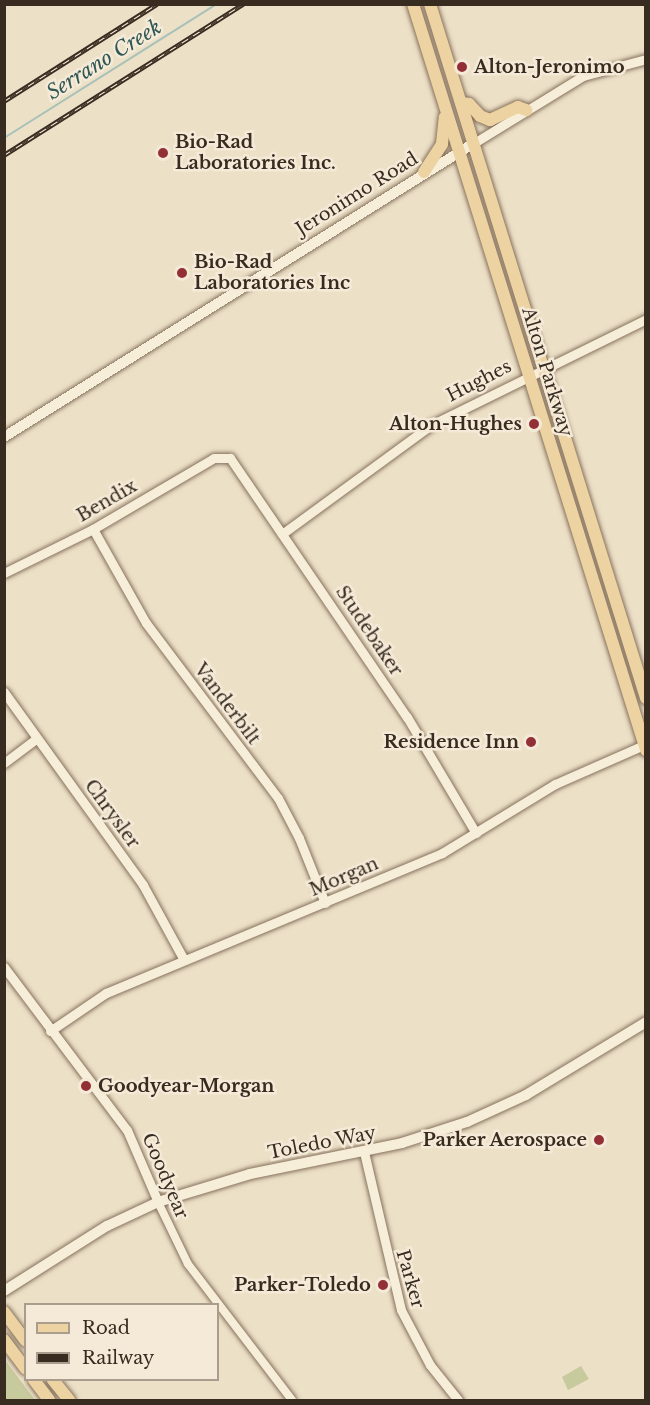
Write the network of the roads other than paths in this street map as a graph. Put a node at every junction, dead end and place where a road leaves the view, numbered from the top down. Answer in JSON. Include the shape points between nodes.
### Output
{"nodes":[{"id":1,"x":413,"y":4,"type":"edge"},
{"id":2,"x":430,"y":4,"type":"edge"},
{"id":3,"x":645,"y":59,"type":"edge"},
{"id":4,"x":462,"y":104,"type":"junction"},
{"id":5,"x":446,"y":110,"type":"junction"},
{"id":6,"x":526,"y":110,"type":"junction"},
{"id":7,"x":474,"y":143,"type":"junction"},
{"id":8,"x":458,"y":151,"type":"junction"},
{"id":9,"x":424,"y":172,"type":"junction"},
{"id":10,"x":645,"y":319,"type":"edge"},
{"id":11,"x":542,"y":368,"type":"junction"},
{"id":12,"x":529,"y":374,"type":"junction"},
{"id":13,"x":4,"y":437,"type":"edge"},
{"id":14,"x":225,"y":456,"type":"joint"},
{"id":15,"x":93,"y":529,"type":"junction"},
{"id":16,"x":282,"y":534,"type":"junction"},
{"id":17,"x":4,"y":573,"type":"edge"},
{"id":18,"x":4,"y":692,"type":"edge"},
{"id":19,"x":645,"y":698,"type":"edge"},
{"id":20,"x":36,"y":739,"type":"junction"},
{"id":21,"x":645,"y":746,"type":"edge"},
{"id":22,"x":4,"y":763,"type":"edge"},
{"id":23,"x":477,"y":833,"type":"junction"},
{"id":24,"x":325,"y":903,"type":"junction"},
{"id":25,"x":184,"y":960,"type":"junction"},
{"id":26,"x":4,"y":967,"type":"edge"},
{"id":27,"x":645,"y":1022,"type":"edge"},
{"id":28,"x":50,"y":1030,"type":"junction"},
{"id":29,"x":364,"y":1152,"type":"junction"},
{"id":30,"x":158,"y":1202,"type":"junction"},
{"id":31,"x":4,"y":1291,"type":"edge"},
{"id":32,"x":218,"y":1303,"type":"edge"},
{"id":33,"x":219,"y":1305,"type":"edge"},
{"id":34,"x":4,"y":1312,"type":"edge"},
{"id":35,"x":24,"y":1338,"type":"edge"},
{"id":36,"x":4,"y":1340,"type":"edge"},
{"id":37,"x":24,"y":1366,"type":"edge"},
{"id":38,"x":34,"y":1381,"type":"edge"},
{"id":39,"x":54,"y":1381,"type":"edge"},
{"id":40,"x":49,"y":1401,"type":"edge"},
{"id":41,"x":69,"y":1401,"type":"edge"},
{"id":42,"x":292,"y":1401,"type":"edge"},
{"id":43,"x":458,"y":1401,"type":"edge"}],
"edges":[{"from":1,"to":5,"type":"main road","name":"Alton Parkway"},
{"from":2,"to":4,"type":"main road","name":"Alton Parkway"},
{"from":3,"to":6,"type":"street","name":"Jeronimo Road","via":[[583,76]]},
{"from":4,"to":6,"type":"main road","via":[[469,104],[490,120],[518,107]]},
{"from":4,"to":7,"type":"main road","name":"Alton Parkway"},
{"from":5,"to":8,"type":"main road","name":"Alton Parkway"},
{"from":5,"to":9,"type":"main road","via":[[442,144]]},
{"from":6,"to":7,"type":"street","name":"Jeronimo Road"},
{"from":7,"to":8,"type":"main road","name":"Jeronimo Road"},
{"from":7,"to":11,"type":"main road","name":"Alton Parkway"},
{"from":8,"to":9,"type":"main road","name":"Jeronimo Road"},
{"from":8,"to":12,"type":"main road","name":"Alton Parkway"},
{"from":9,"to":13,"type":"main road","name":"Jeronimo Road"},
{"from":10,"to":11,"type":"street","name":"Hughes"},
{"from":11,"to":12,"type":"street","name":"Hughes"},
{"from":11,"to":19,"type":"main road","name":"Alton Parkway"},
{"from":12,"to":16,"type":"street","name":"Hughes","via":[[431,425]]},
{"from":12,"to":21,"type":"main road","name":"Alton Parkway"},
{"from":14,"to":15,"type":"street","name":"Bendix"},
{"from":14,"to":16,"type":"street","name":"Studebaker","via":[[235,462]]},
{"from":15,"to":17,"type":"street","name":"Bendix"},
{"from":15,"to":24,"type":"street","name":"Vanderbilt","via":[[146,623],[278,798]]},
{"from":16,"to":23,"type":"street","name":"Studebaker","via":[[407,717]]},
{"from":18,"to":20,"type":"street","name":"Chrysler"},
{"from":20,"to":22,"type":"street"},
{"from":20,"to":25,"type":"street","name":"Chrysler","via":[[143,885]]},
{"from":21,"to":23,"type":"street","name":"Morgan","via":[[555,784]]},
{"from":23,"to":24,"type":"street","name":"Morgan","via":[[442,853]]},
{"from":24,"to":25,"type":"street","name":"Morgan"},
{"from":25,"to":28,"type":"street","name":"Morgan","via":[[105,993]]},
{"from":26,"to":28,"type":"street","name":"Goodyear"},
{"from":27,"to":29,"type":"main road","name":"Toledo Way","via":[[509,1104],[424,1137]]},
{"from":28,"to":30,"type":"street","name":"Goodyear","via":[[128,1130]]},
{"from":29,"to":30,"type":"main road","name":"Toledo Way","via":[[250,1174]]},
{"from":29,"to":43,"type":"street","name":"Parker","via":[[401,1310],[430,1365]]},
{"from":30,"to":31,"type":"main road","name":"Toledo Way","via":[[106,1226]]},
{"from":30,"to":32,"type":"street","name":"Goodyear","via":[[188,1264]]},
{"from":33,"to":42,"type":"street","name":"Goodyear"},
{"from":34,"to":35,"type":"main road"},
{"from":36,"to":37,"type":"main road"},
{"from":38,"to":40,"type":"main road"},
{"from":39,"to":41,"type":"main road"}]}
